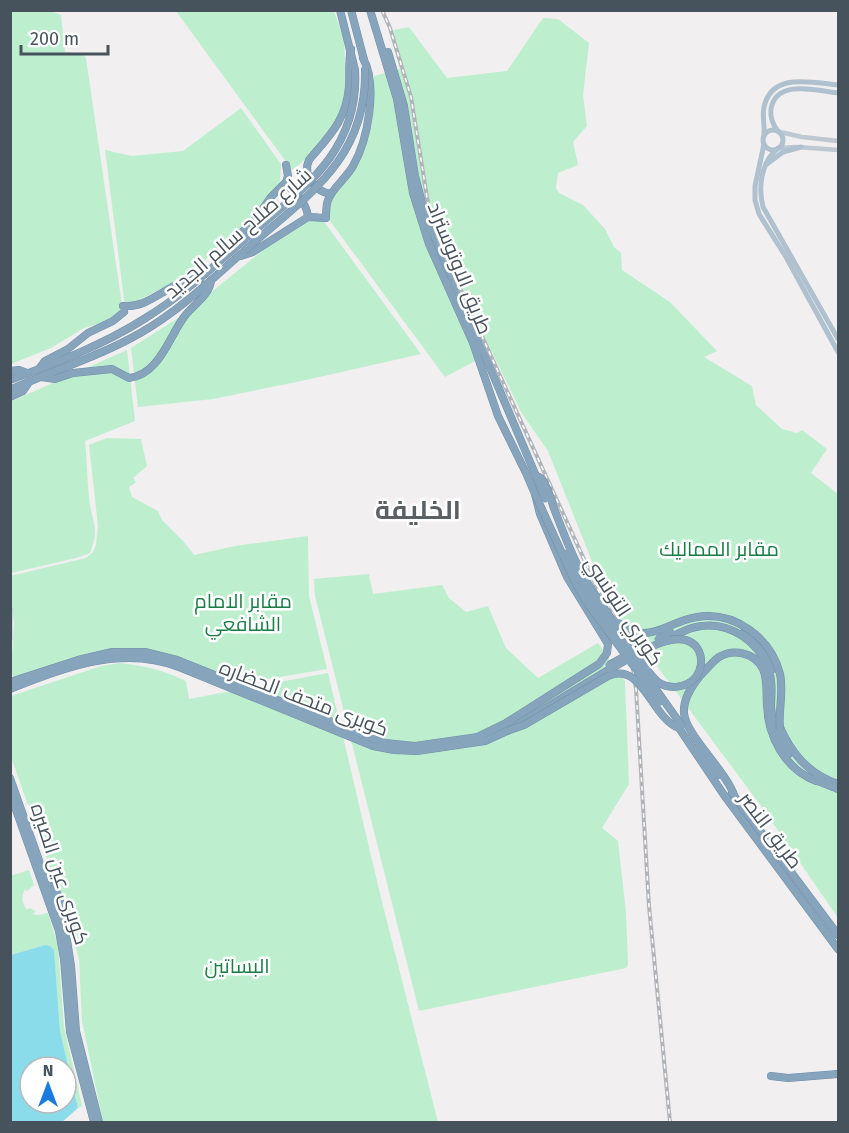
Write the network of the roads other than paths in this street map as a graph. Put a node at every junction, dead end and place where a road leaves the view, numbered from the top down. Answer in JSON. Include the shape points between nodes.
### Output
{"nodes":[{"id":1,"x":340,"y":10,"type":"edge"},
{"id":2,"x":351,"y":10,"type":"edge"},
{"id":3,"x":370,"y":10,"type":"edge"},
{"id":4,"x":375,"y":10,"type":"edge"},
{"id":5,"x":351,"y":49,"type":"junction"},
{"id":6,"x":363,"y":58,"type":"junction"},
{"id":7,"x":838,"y":85,"type":"edge"},
{"id":8,"x":838,"y":93,"type":"edge"},
{"id":9,"x":779,"y":132,"type":"junction"},
{"id":10,"x":764,"y":136,"type":"junction"},
{"id":11,"x":838,"y":141,"type":"edge"},
{"id":12,"x":764,"y":144,"type":"junction"},
{"id":13,"x":801,"y":147,"type":"junction"},
{"id":14,"x":778,"y":149,"type":"junction"},
{"id":15,"x":838,"y":150,"type":"edge"},
{"id":16,"x":286,"y":165,"type":"dead end"},
{"id":17,"x":766,"y":165,"type":"junction"},
{"id":18,"x":296,"y":179,"type":"dead end"},
{"id":19,"x":285,"y":182,"type":"junction"},
{"id":20,"x":331,"y":194,"type":"junction"},
{"id":21,"x":308,"y":217,"type":"junction"},
{"id":22,"x":230,"y":252,"type":"junction"},
{"id":23,"x":241,"y":254,"type":"junction"},
{"id":24,"x":200,"y":279,"type":"junction"},
{"id":25,"x":211,"y":280,"type":"junction"},
{"id":26,"x":838,"y":339,"type":"edge"},
{"id":27,"x":838,"y":352,"type":"edge"},
{"id":28,"x":53,"y":368,"type":"junction"},
{"id":29,"x":10,"y":371,"type":"edge"},
{"id":30,"x":27,"y":373,"type":"junction"},
{"id":31,"x":40,"y":373,"type":"junction"},
{"id":32,"x":13,"y":379,"type":"edge"},
{"id":33,"x":30,"y":382,"type":"junction"},
{"id":34,"x":10,"y":390,"type":"edge"},
{"id":35,"x":10,"y":397,"type":"edge"},
{"id":36,"x":505,"y":404,"type":"junction"},
{"id":37,"x":494,"y":407,"type":"junction"},
{"id":38,"x":511,"y":417,"type":"junction"},
{"id":39,"x":500,"y":420,"type":"junction"},
{"id":40,"x":536,"y":476,"type":"junction"},
{"id":41,"x":535,"y":494,"type":"junction"},
{"id":42,"x":10,"y":609,"type":"edge"},
{"id":43,"x":609,"y":614,"type":"junction"},
{"id":44,"x":11,"y":621,"type":"edge"},
{"id":45,"x":10,"y":639,"type":"edge"},
{"id":46,"x":666,"y":640,"type":"junction"},
{"id":47,"x":609,"y":667,"type":"junction"},
{"id":48,"x":10,"y":682,"type":"edge"},
{"id":49,"x":10,"y":689,"type":"edge"},
{"id":50,"x":680,"y":727,"type":"junction"},
{"id":51,"x":780,"y":729,"type":"junction"},
{"id":52,"x":507,"y":731,"type":"junction"},
{"id":53,"x":475,"y":738,"type":"junction"},
{"id":54,"x":10,"y":778,"type":"edge"},
{"id":55,"x":816,"y":781,"type":"junction"},
{"id":56,"x":838,"y":784,"type":"edge"},
{"id":57,"x":838,"y":789,"type":"edge"},
{"id":58,"x":10,"y":793,"type":"edge"},
{"id":59,"x":734,"y":795,"type":"junction"},
{"id":60,"x":55,"y":881,"type":"dead end"},
{"id":61,"x":838,"y":935,"type":"edge"},
{"id":62,"x":838,"y":950,"type":"edge"},
{"id":63,"x":72,"y":991,"type":"junction"},
{"id":64,"x":838,"y":1074,"type":"edge"},
{"id":65,"x":771,"y":1076,"type":"dead end"},
{"id":66,"x":94,"y":1122,"type":"edge"},
{"id":67,"x":99,"y":1122,"type":"edge"}],
"edges":[{"from":1,"to":5,"type":"highway","name":"شارع صلاح سالم الجديد"},
{"from":2,"to":6,"type":"highway","name":"شارع صلاح سالم الجديد"},
{"from":3,"to":37,"type":"highway","name":"طريق الاوتوستراد","via":[[400,111],[420,216],[473,343]]},
{"from":4,"to":36,"type":"highway","name":"طريق الاوتوستراد","via":[[404,106],[424,211]]},
{"from":5,"to":20,"type":"highway","via":[[342,117],[306,166],[318,189]]},
{"from":5,"to":22,"type":"highway","name":"شارع صلاح سالم الجديد","bridge":true,"via":[[355,94],[344,137],[318,174]]},
{"from":6,"to":20,"type":"highway","via":[[369,70],[371,93],[360,152]]},
{"from":6,"to":23,"type":"highway","name":"شارع صلاح سالم الجديد","bridge":true,"via":[[364,91],[350,145],[323,182]]},
{"from":7,"to":10,"type":"main road","via":[[795,81],[777,87],[764,108]]},
{"from":8,"to":9,"type":"main road","via":[[795,88],[782,93],[774,100],[771,111]]},
{"from":9,"to":10,"type":"main road","via":[[770,130]]},
{"from":9,"to":11,"type":"main road"},
{"from":9,"to":14,"type":"main road","via":[[783,141]]},
{"from":10,"to":12,"type":"main road"},
{"from":12,"to":14,"type":"main road"},
{"from":12,"to":27,"type":"main road","via":[[754,186],[759,214]]},
{"from":13,"to":14,"type":"main road"},
{"from":13,"to":15,"type":"main road"},
{"from":13,"to":17,"type":"main road","via":[[783,152]]},
{"from":14,"to":17,"type":"main road"},
{"from":16,"to":19,"type":"highway"},
{"from":17,"to":26,"type":"main road","via":[[760,191],[765,212]]},
{"from":18,"to":19,"type":"highway"},
{"from":19,"to":21,"type":"highway","via":[[306,207]]},
{"from":19,"to":22,"type":"highway","via":[[232,242]]},
{"from":20,"to":21,"type":"highway","via":[[326,218]]},
{"from":21,"to":23,"type":"highway","via":[[253,252]]},
{"from":22,"to":24,"type":"highway","name":"شارع صلاح سالم الجديد"},
{"from":23,"to":25,"type":"highway","name":"شارع صلاح سالم الجديد"},
{"from":24,"to":28,"type":"highway","name":"شارع صلاح سالم الجديد","via":[[146,319]]},
{"from":24,"to":31,"type":"highway","via":[[182,281],[139,305],[123,309],[113,321],[45,361]]},
{"from":25,"to":28,"type":"highway","name":"شارع صلاح سالم الجديد","via":[[141,333]]},
{"from":25,"to":31,"type":"highway","via":[[208,291],[183,318],[162,354],[137,376],[129,378],[109,369],[55,379]]},
{"from":28,"to":31,"type":"highway","name":"شارع صلاح سالم الجديد"},
{"from":29,"to":30,"type":"highway"},
{"from":30,"to":31,"type":"highway","name":"شارع صلاح سالم الجديد"},
{"from":30,"to":32,"type":"highway","name":"شارع صلاح سالم الجديد"},
{"from":31,"to":33,"type":"highway","name":"شارع صلاح سالم الجديد"},
{"from":33,"to":34,"type":"highway","name":"شارع صلاح سالم الجديد"},
{"from":33,"to":35,"type":"highway"},
{"from":36,"to":37,"type":"highway"},
{"from":36,"to":38,"type":"highway","name":"طريق الاوتوستراد"},
{"from":37,"to":39,"type":"highway","name":"طريق الاوتوستراد"},
{"from":38,"to":39,"type":"highway"},
{"from":38,"to":40,"type":"highway","name":"طريق الاوتوستراد"},
{"from":39,"to":41,"type":"highway","name":"طريق الاوتوستراد"},
{"from":40,"to":43,"type":"highway","bridge":true,"via":[[544,483],[579,569]]},
{"from":40,"to":50,"type":"highway","name":"كوبري التونسي","bridge":true,"via":[[580,581]]},
{"from":41,"to":50,"type":"highway","name":"كوبري التونسي","bridge":true,"via":[[588,604]]},
{"from":41,"to":53,"type":"highway","bridge":true,"via":[[567,577],[604,636],[607,653],[603,661],[587,672]]},
{"from":42,"to":44,"type":"main road"},
{"from":43,"to":46,"type":"highway","bridge":true,"via":[[658,681],[670,687],[684,686],[697,675],[700,654],[686,640]]},
{"from":43,"to":51,"type":"highway","bridge":true,"via":[[622,626],[641,633],[657,632],[704,616],[726,618],[749,629],[768,648],[778,668]]},
{"from":44,"to":45,"type":"main road"},
{"from":46,"to":47,"type":"highway","bridge":true},
{"from":46,"to":55,"type":"highway","via":[[690,628],[711,626],[733,631],[753,645],[769,670],[772,718],[779,740],[796,765]]},
{"from":47,"to":51,"type":"highway","bridge":true,"via":[[691,624],[711,621],[730,625],[751,637],[767,655],[774,672]]},
{"from":47,"to":52,"type":"highway","name":"كوبرى متحف الحضاره","bridge":true},
{"from":47,"to":53,"type":"highway","name":"كوبرى متحف الحضاره","via":[[509,725]]},
{"from":48,"to":53,"type":"highway","name":"كوبرى متحف الحضاره","via":[[106,652],[145,652],[177,660],[377,741],[415,746]]},
{"from":49,"to":52,"type":"highway","name":"كوبرى متحف الحضاره","via":[[98,660],[140,657],[172,664],[387,749],[417,751],[459,746]]},
{"from":50,"to":52,"type":"highway","bridge":true,"via":[[665,720],[634,679],[617,674]]},
{"from":50,"to":59,"type":"highway","name":"طريق النصر"},
{"from":50,"to":62,"type":"highway","name":"طريق النصر","via":[[721,791]]},
{"from":51,"to":56,"type":"highway","via":[[803,764]]},
{"from":54,"to":63,"type":"highway","name":"كوبرى عين الصيره","via":[[64,929]]},
{"from":55,"to":57,"type":"highway"},
{"from":55,"to":59,"type":"highway","via":[[790,764],[776,744],[761,666],[749,655],[731,653],[718,658],[698,679],[687,696],[684,712],[687,724]]},
{"from":58,"to":66,"type":"highway","name":"كوبرى عين الصيره","via":[[59,931],[69,1032]]},
{"from":59,"to":61,"type":"highway","name":"طريق النصر"},
{"from":60,"to":63,"type":"highway","via":[[75,961]]},
{"from":63,"to":67,"type":"highway","name":"كوبرى عين الصيره","via":[[77,1039]]},
{"from":64,"to":65,"type":"highway"}]}
